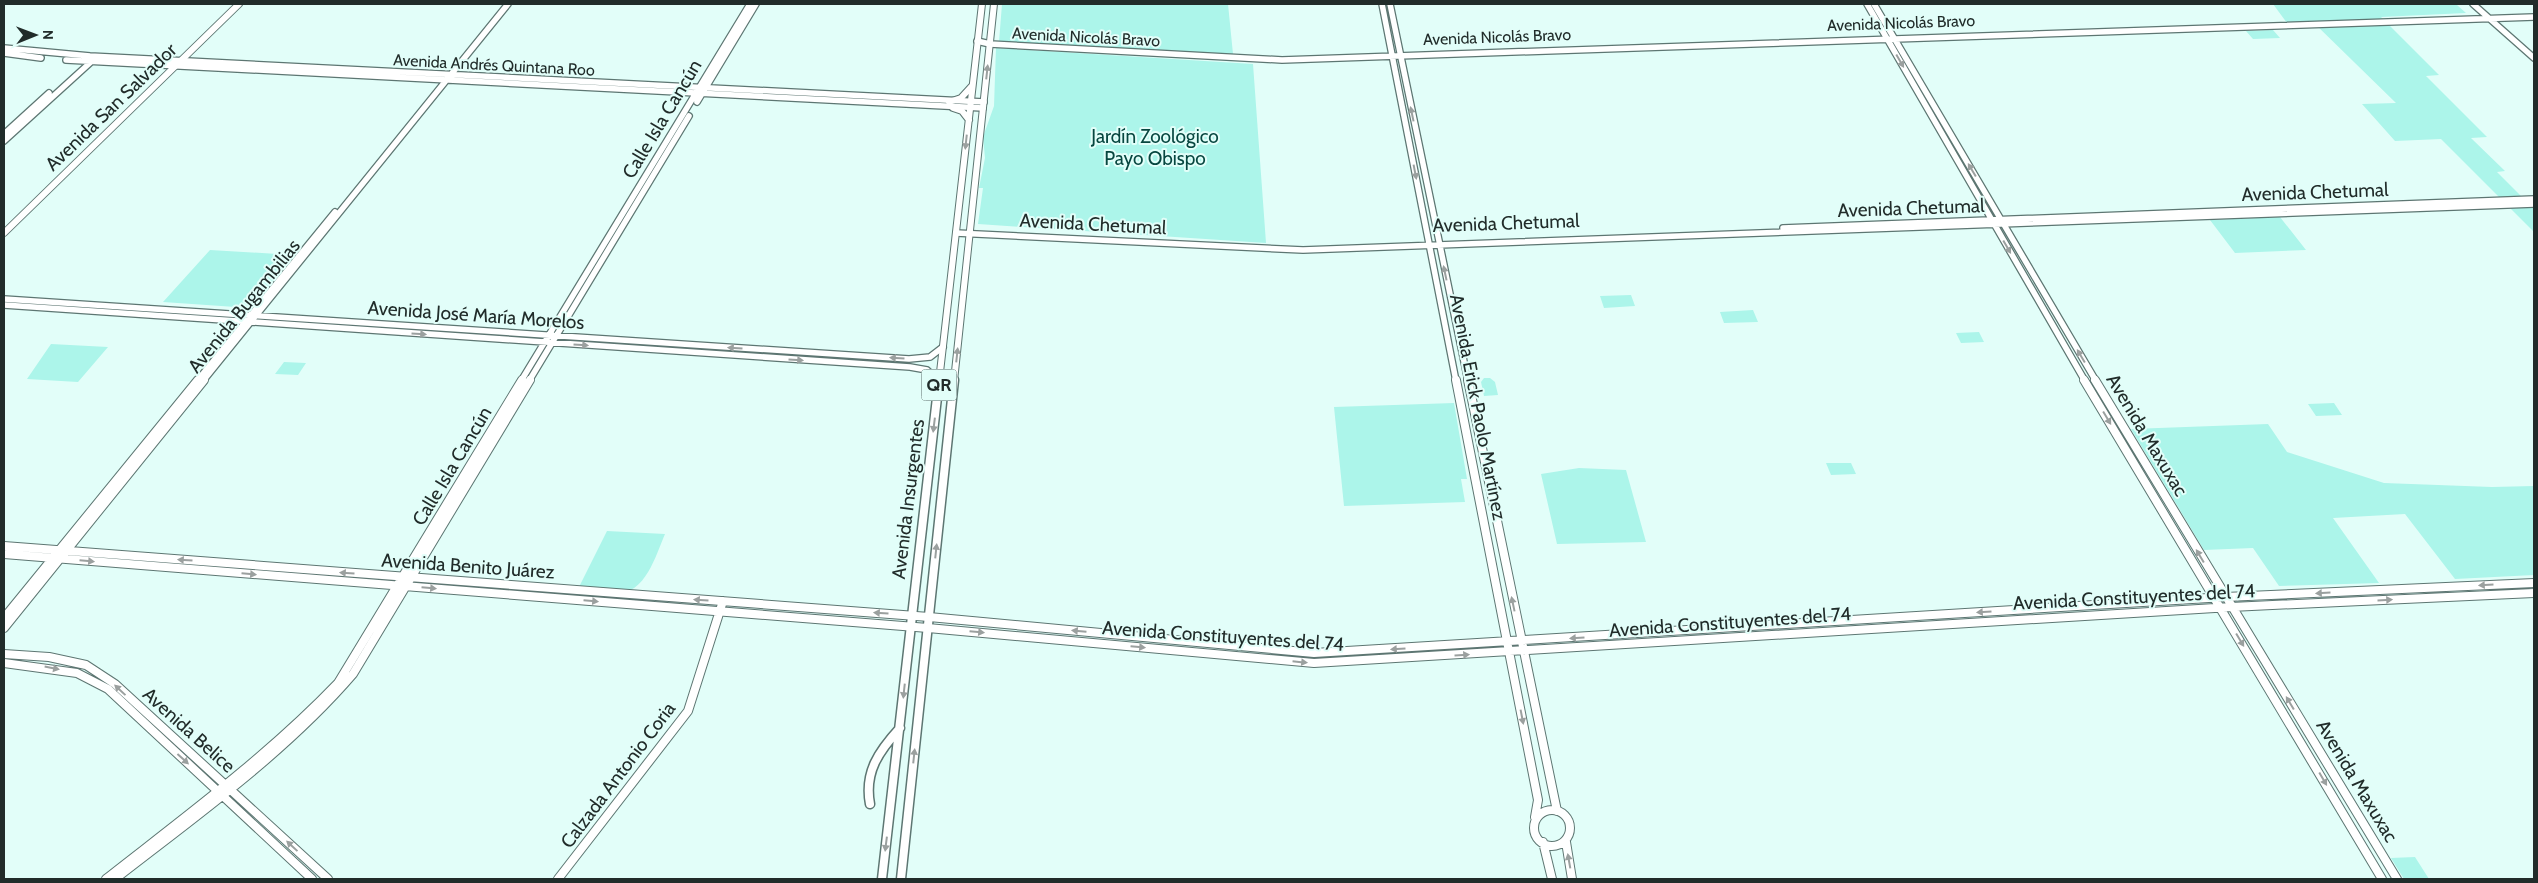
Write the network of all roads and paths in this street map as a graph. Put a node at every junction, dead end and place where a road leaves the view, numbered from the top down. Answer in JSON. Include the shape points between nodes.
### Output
{"nodes":[{"id":1,"x":233,"y":4,"type":"edge"},
{"id":2,"x":239,"y":4,"type":"edge"},
{"id":3,"x":504,"y":4,"type":"edge"},
{"id":4,"x":508,"y":4,"type":"edge"},
{"id":5,"x":750,"y":4,"type":"edge"},
{"id":6,"x":756,"y":4,"type":"edge"},
{"id":7,"x":982,"y":4,"type":"edge"},
{"id":8,"x":994,"y":4,"type":"edge"},
{"id":9,"x":1382,"y":4,"type":"edge"},
{"id":10,"x":1390,"y":4,"type":"edge"},
{"id":11,"x":1866,"y":4,"type":"edge"},
{"id":12,"x":1874,"y":4,"type":"edge"},
{"id":13,"x":2473,"y":4,"type":"edge"},
{"id":14,"x":2534,"y":16,"type":"edge"},
{"id":15,"x":2488,"y":17,"type":"junction"},
{"id":16,"x":1890,"y":38,"type":"junction"},
{"id":17,"x":977,"y":44,"type":"junction"},
{"id":18,"x":990,"y":44,"type":"junction"},
{"id":19,"x":4,"y":50,"type":"edge"},
{"id":20,"x":1400,"y":54,"type":"junction"},
{"id":21,"x":1392,"y":55,"type":"junction"},
{"id":22,"x":2534,"y":58,"type":"edge"},
{"id":23,"x":91,"y":59,"type":"junction"},
{"id":24,"x":175,"y":63,"type":"junction"},
{"id":25,"x":446,"y":78,"type":"junction"},
{"id":26,"x":972,"y":86,"type":"junction"},
{"id":27,"x":701,"y":91,"type":"junction"},
{"id":28,"x":949,"y":102,"type":"junction"},
{"id":29,"x":970,"y":105,"type":"junction"},
{"id":30,"x":984,"y":105,"type":"junction"},
{"id":31,"x":954,"y":108,"type":"junction"},
{"id":32,"x":968,"y":123,"type":"junction"},
{"id":33,"x":982,"y":125,"type":"junction"},
{"id":34,"x":1407,"y":131,"type":"junction"},
{"id":35,"x":1416,"y":131,"type":"junction"},
{"id":36,"x":4,"y":134,"type":"edge"},
{"id":37,"x":4,"y":141,"type":"edge"},
{"id":38,"x":2534,"y":199,"type":"edge"},
{"id":39,"x":2534,"y":204,"type":"edge"},
{"id":40,"x":2003,"y":222,"type":"junction"},
{"id":41,"x":1993,"y":223,"type":"junction"},
{"id":42,"x":4,"y":226,"type":"edge"},
{"id":43,"x":4,"y":233,"type":"edge"},
{"id":44,"x":956,"y":233,"type":"junction"},
{"id":45,"x":971,"y":233,"type":"junction"},
{"id":46,"x":1429,"y":243,"type":"junction"},
{"id":47,"x":1439,"y":243,"type":"junction"},
{"id":48,"x":966,"y":271,"type":"junction"},
{"id":49,"x":951,"y":272,"type":"junction"},
{"id":50,"x":4,"y":299,"type":"edge"},
{"id":51,"x":4,"y":305,"type":"edge"},
{"id":52,"x":961,"y":318,"type":"junction"},
{"id":53,"x":251,"y":319,"type":"junction"},
{"id":54,"x":946,"y":319,"type":"junction"},
{"id":55,"x":551,"y":339,"type":"junction"},
{"id":56,"x":943,"y":347,"type":"junction"},
{"id":57,"x":939,"y":381,"type":"junction"},
{"id":58,"x":4,"y":546,"type":"edge"},
{"id":59,"x":4,"y":554,"type":"edge"},
{"id":60,"x":61,"y":555,"type":"junction"},
{"id":61,"x":934,"y":570,"type":"junction"},
{"id":62,"x":917,"y":571,"type":"junction"},
{"id":63,"x":408,"y":577,"type":"junction"},
{"id":64,"x":2534,"y":583,"type":"edge"},
{"id":65,"x":402,"y":586,"type":"junction"},
{"id":66,"x":2453,"y":586,"type":"junction"},
{"id":67,"x":2534,"y":593,"type":"edge"},
{"id":68,"x":2460,"y":596,"type":"junction"},
{"id":69,"x":2225,"y":597,"type":"junction"},
{"id":70,"x":2215,"y":598,"type":"junction"},
{"id":71,"x":724,"y":602,"type":"junction"},
{"id":72,"x":2231,"y":607,"type":"junction"},
{"id":73,"x":2221,"y":608,"type":"junction"},
{"id":74,"x":721,"y":612,"type":"junction"},
{"id":75,"x":912,"y":616,"type":"junction"},
{"id":76,"x":930,"y":617,"type":"junction"},
{"id":77,"x":4,"y":618,"type":"edge"},
{"id":78,"x":911,"y":627,"type":"junction"},
{"id":79,"x":4,"y":628,"type":"edge"},
{"id":80,"x":928,"y":628,"type":"junction"},
{"id":81,"x":1520,"y":641,"type":"junction"},
{"id":82,"x":1507,"y":642,"type":"junction"},
{"id":83,"x":1522,"y":651,"type":"junction"},
{"id":84,"x":1509,"y":652,"type":"junction"},
{"id":85,"x":4,"y":654,"type":"edge"},
{"id":86,"x":4,"y":663,"type":"edge"},
{"id":87,"x":907,"y":666,"type":"junction"},
{"id":88,"x":923,"y":666,"type":"junction"},
{"id":89,"x":1518,"y":696,"type":"junction"},
{"id":90,"x":1532,"y":696,"type":"junction"},
{"id":91,"x":900,"y":728,"type":"junction"},
{"id":92,"x":1544,"y":755,"type":"junction"},
{"id":93,"x":1529,"y":756,"type":"junction"},
{"id":94,"x":228,"y":786,"type":"junction"},
{"id":95,"x":220,"y":793,"type":"junction"},
{"id":96,"x":870,"y":804,"type":"dead end"},
{"id":97,"x":1557,"y":811,"type":"junction"},
{"id":98,"x":1535,"y":817,"type":"junction"},
{"id":99,"x":1543,"y":842,"type":"junction"},
{"id":100,"x":1566,"y":842,"type":"junction"},
{"id":101,"x":106,"y":879,"type":"edge"},
{"id":102,"x":115,"y":879,"type":"edge"},
{"id":103,"x":312,"y":879,"type":"edge"},
{"id":104,"x":328,"y":879,"type":"edge"},
{"id":105,"x":558,"y":879,"type":"edge"},
{"id":106,"x":882,"y":879,"type":"edge"},
{"id":107,"x":902,"y":879,"type":"edge"},
{"id":108,"x":1552,"y":879,"type":"edge"},
{"id":109,"x":1572,"y":879,"type":"edge"},
{"id":110,"x":2382,"y":879,"type":"edge"},
{"id":111,"x":2397,"y":879,"type":"edge"}],
"edges":[{"from":1,"to":24,"type":"main road","name":"Avenida San Salvador"},
{"from":2,"to":24,"type":"main road","name":"Avenida San Salvador"},
{"from":3,"to":25,"type":"main road","name":"Avenida Bugambilias"},
{"from":4,"to":25,"type":"main road","name":"Avenida Bugambilias"},
{"from":5,"to":27,"type":"main road","name":"Calle Isla Cancún"},
{"from":6,"to":27,"type":"main road","name":"Calle Isla Cancún"},
{"from":7,"to":17,"type":"main road","name":"Avenida Insurgentes","number":"QR"},
{"from":8,"to":18,"type":"main road","name":"Avenida Insurgentes","number":"QR"},
{"from":9,"to":21,"type":"main road","name":"Avenida Erick Paolo Martínez"},
{"from":10,"to":20,"type":"main road","name":"Avenida Erick Paolo Martínez"},
{"from":11,"to":16,"type":"main road","name":"Avenida Maxuxac"},
{"from":12,"to":16,"type":"main road","name":"Avenida Maxuxac"},
{"from":13,"to":15,"type":"main road"},
{"from":14,"to":15,"type":"main road","name":"Avenida Nicolás Bravo"},
{"from":15,"to":16,"type":"main road","name":"Avenida Nicolás Bravo"},
{"from":15,"to":22,"type":"main road"},
{"from":16,"to":20,"type":"main road","name":"Avenida Nicolás Bravo"},
{"from":40,"to":16,"type":"main road","name":"Avenida Maxuxac","one_way":true},
{"from":16,"to":41,"type":"main road","name":"Avenida Maxuxac","one_way":true},
{"from":17,"to":18,"type":"main road","name":"Avenida Nicolás Bravo"},
{"from":17,"to":26,"type":"main road","name":"Avenida Insurgentes","number":"QR"},
{"from":18,"to":21,"type":"main road","name":"Avenida Nicolás Bravo","via":[[1270,59]]},
{"from":30,"to":18,"type":"main road","name":"Avenida Insurgentes","number":"QR","one_way":true},
{"from":19,"to":23,"type":"main road","name":"Avenida Andrés Quintana Roo"},
{"from":20,"to":21,"type":"main road","name":"Avenida Nicolás Bravo"},
{"from":35,"to":20,"type":"main road","name":"Avenida Erick Paolo Martínez","one_way":true},
{"from":21,"to":34,"type":"main road","name":"Avenida Erick Paolo Martínez"},
{"from":23,"to":24,"type":"main road","name":"Avenida Andrés Quintana Roo"},
{"from":23,"to":36,"type":"main road"},
{"from":23,"to":37,"type":"main road"},
{"from":24,"to":25,"type":"main road","name":"Avenida Andrés Quintana Roo"},
{"from":24,"to":42,"type":"main road","name":"Avenida San Salvador"},
{"from":24,"to":43,"type":"main road","name":"Avenida San Salvador"},
{"from":25,"to":27,"type":"main road","name":"Avenida Andrés Quintana Roo"},
{"from":25,"to":53,"type":"main road","name":"Avenida Bugambilias"},
{"from":26,"to":28,"type":"main road","via":[[965,95]]},
{"from":26,"to":29,"type":"main road","name":"Avenida Insurgentes","number":"QR"},
{"from":27,"to":28,"type":"main road","name":"Avenida Andrés Quintana Roo"},
{"from":27,"to":31,"type":"main road","name":"Avenida Andrés Quintana Roo"},
{"from":27,"to":55,"type":"main road","name":"Calle Isla Cancún"},
{"from":28,"to":29,"type":"main road","name":"Avenida Andrés Quintana Roo"},
{"from":29,"to":30,"type":"main road","name":"Avenida Andrés Quintana Roo"},
{"from":29,"to":31,"type":"main road","name":"Avenida Andrés Quintana Roo"},
{"from":29,"to":32,"type":"main road","name":"Avenida Insurgentes","number":"QR"},
{"from":30,"to":33,"type":"main road","name":"Avenida Insurgentes","number":"QR"},
{"from":31,"to":32,"type":"main road","via":[[962,111]]},
{"from":32,"to":33,"type":"main road"},
{"from":32,"to":44,"type":"main road","name":"Avenida Insurgentes","number":"QR","one_way":true},
{"from":33,"to":45,"type":"main road","name":"Avenida Insurgentes","number":"QR"},
{"from":34,"to":35,"type":"main road"},
{"from":34,"to":46,"type":"main road","name":"Avenida Erick Paolo Martínez","one_way":true},
{"from":35,"to":47,"type":"main road","name":"Avenida Erick Paolo Martínez"},
{"from":38,"to":40,"type":"main road","name":"Avenida Chetumal"},
{"from":39,"to":40,"type":"main road","name":"Avenida Chetumal"},
{"from":40,"to":41,"type":"main road","name":"Avenida Chetumal"},
{"from":69,"to":40,"type":"main road","name":"Avenida Maxuxac","one_way":true},
{"from":41,"to":47,"type":"main road","name":"Avenida Chetumal"},
{"from":41,"to":70,"type":"main road","name":"Avenida Maxuxac","one_way":true},
{"from":44,"to":45,"type":"main road","name":"Avenida Chetumal"},
{"from":44,"to":49,"type":"main road","name":"Avenida Insurgentes","number":"QR"},
{"from":45,"to":46,"type":"main road","name":"Avenida Chetumal","via":[[1289,249]]},
{"from":45,"to":48,"type":"main road","name":"Avenida Insurgentes","number":"QR"},
{"from":46,"to":47,"type":"main road","name":"Avenida Chetumal"},
{"from":46,"to":82,"type":"main road","name":"Avenida Erick Paolo Martínez"},
{"from":81,"to":47,"type":"main road","name":"Avenida Erick Paolo Martínez","one_way":true},
{"from":48,"to":49,"type":"main road"},
{"from":48,"to":52,"type":"main road","name":"Avenida Insurgentes","number":"QR"},
{"from":49,"to":54,"type":"main road","name":"Avenida Insurgentes","number":"QR"},
{"from":50,"to":53,"type":"main road","name":"Avenida José María Morelos"},
{"from":51,"to":53,"type":"main road","name":"Avenida José María Morelos"},
{"from":52,"to":54,"type":"main road"},
{"from":61,"to":52,"type":"main road","name":"Avenida Insurgentes","number":"QR","one_way":true},
{"from":53,"to":55,"type":"main road","name":"Avenida José María Morelos"},
{"from":53,"to":60,"type":"main road","name":"Avenida Bugambilias"},
{"from":54,"to":56,"type":"main road","name":"Avenida Insurgentes","number":"QR"},
{"from":56,"to":55,"type":"main road","name":"Avenida José María Morelos","one_way":true,"via":[[930,357],[908,359]]},
{"from":55,"to":57,"type":"main road","name":"Avenida José María Morelos","one_way":true,"via":[[910,367],[927,370]]},
{"from":55,"to":63,"type":"main road","name":"Calle Isla Cancún"},
{"from":56,"to":57,"type":"main road","name":"Avenida Insurgentes","number":"QR"},
{"from":57,"to":62,"type":"main road","name":"Avenida Insurgentes","number":"QR","one_way":true},
{"from":58,"to":60,"type":"main road","name":"Avenida Benito Juárez"},
{"from":59,"to":60,"type":"main road","name":"Avenida Benito Juárez"},
{"from":63,"to":60,"type":"main road","name":"Avenida Benito Juárez","one_way":true},
{"from":60,"to":65,"type":"main road","name":"Avenida Benito Juárez","one_way":true},
{"from":60,"to":77,"type":"main road","name":"Avenida Bugambilias"},
{"from":60,"to":79,"type":"main road","name":"Avenida Bugambilias"},
{"from":61,"to":62,"type":"main road"},
{"from":61,"to":76,"type":"main road","name":"Avenida Insurgentes","number":"QR"},
{"from":62,"to":75,"type":"main road","name":"Avenida Insurgentes","number":"QR"},
{"from":63,"to":65,"type":"main road","name":"Calle Isla Cancún"},
{"from":71,"to":63,"type":"main road","name":"Avenida Benito Juárez","one_way":true},
{"from":64,"to":66,"type":"main road","name":"Avenida Constituyentes del 74","one_way":true},
{"from":65,"to":74,"type":"main road","name":"Avenida Benito Juárez","one_way":true},
{"from":65,"to":94,"type":"main road","name":"Calle Isla Cancún","via":[[356,669],[332,699]]},
{"from":66,"to":68,"type":"main road"},
{"from":66,"to":69,"type":"main road","name":"Avenida Constituyentes del 74","one_way":true},
{"from":67,"to":68,"type":"main road","name":"Avenida Constituyentes del 74"},
{"from":72,"to":68,"type":"main road","name":"Avenida Constituyentes del 74","one_way":true},
{"from":69,"to":70,"type":"main road","name":"Avenida Constituyentes del 74"},
{"from":69,"to":72,"type":"main road","name":"Avenida Maxuxac"},
{"from":70,"to":73,"type":"main road","name":"Avenida Maxuxac"},
{"from":70,"to":81,"type":"main road","name":"Avenida Constituyentes del 74","one_way":true},
{"from":71,"to":74,"type":"main road","name":"Calzada Antonio Coria"},
{"from":75,"to":71,"type":"main road","name":"Avenida Benito Juárez","one_way":true},
{"from":72,"to":73,"type":"main road","name":"Avenida Constituyentes del 74"},
{"from":111,"to":72,"type":"main road","name":"Avenida Maxuxac","one_way":true},
{"from":73,"to":83,"type":"main road","name":"Avenida Constituyentes del 74"},
{"from":73,"to":110,"type":"main road","name":"Avenida Maxuxac","one_way":true},
{"from":74,"to":78,"type":"main road","name":"Avenida Benito Juárez"},
{"from":74,"to":105,"type":"main road","name":"Calzada Antonio Coria","via":[[688,711]]},
{"from":75,"to":76,"type":"main road","name":"Avenida Benito Juárez"},
{"from":75,"to":78,"type":"main road","name":"Avenida Insurgentes","number":"QR"},
{"from":76,"to":80,"type":"main road","name":"Avenida Insurgentes","number":"QR"},
{"from":82,"to":76,"type":"main road","name":"Avenida Constituyentes del 74","one_way":true,"via":[[1314,653]]},
{"from":78,"to":80,"type":"main road","name":"Avenida Benito Juárez"},
{"from":78,"to":87,"type":"main road","name":"Avenida Insurgentes","number":"QR"},
{"from":80,"to":84,"type":"main road","name":"Avenida Constituyentes del 74","one_way":true,"via":[[1314,664]]},
{"from":80,"to":88,"type":"main road","name":"Avenida Insurgentes","number":"QR"},
{"from":81,"to":82,"type":"main road","name":"Avenida Constituyentes del 74"},
{"from":81,"to":83,"type":"main road","name":"Avenida Erick Paolo Martínez"},
{"from":82,"to":84,"type":"main road","name":"Avenida Erick Paolo Martínez"},
{"from":83,"to":84,"type":"main road","name":"Avenida Constituyentes del 74"},
{"from":83,"to":90,"type":"main road","name":"Avenida Erick Paolo Martínez"},
{"from":84,"to":89,"type":"main road","name":"Avenida Erick Paolo Martínez"},
{"from":94,"to":85,"type":"main road","name":"Avenida Belice","one_way":true,"via":[[115,684],[86,665],[48,657]]},
{"from":86,"to":95,"type":"main road","name":"Avenida Belice","one_way":true,"via":[[46,666],[77,674],[108,690]]},
{"from":87,"to":88,"type":"main road"},
{"from":87,"to":91,"type":"main road","name":"Avenida Insurgentes","number":"QR","one_way":true},
{"from":107,"to":88,"type":"main road","name":"Avenida Insurgentes","number":"QR","one_way":true},
{"from":89,"to":90,"type":"main road"},
{"from":89,"to":93,"type":"main road","name":"Avenida Erick Paolo Martínez","one_way":true},
{"from":90,"to":92,"type":"main road","name":"Avenida Erick Paolo Martínez"},
{"from":91,"to":96,"type":"main road","via":[[882,746],[873,763],[867,786]]},
{"from":91,"to":106,"type":"main road","name":"Avenida Insurgentes","number":"QR","one_way":true},
{"from":92,"to":93,"type":"main road"},
{"from":92,"to":97,"type":"main road","name":"Avenida Erick Paolo Martínez"},
{"from":93,"to":98,"type":"main road","name":"Avenida Erick Paolo Martínez","via":[[1538,800]]},
{"from":94,"to":95,"type":"main road","name":"Calle Isla Cancún"},
{"from":104,"to":94,"type":"main road","name":"Avenida Belice","one_way":true},
{"from":95,"to":101,"type":"main road","name":"Calle Isla Cancún"},
{"from":95,"to":102,"type":"main road","name":"Calle Isla Cancún"},
{"from":95,"to":103,"type":"main road","name":"Avenida Belice"},
{"from":97,"to":98,"type":"main road","via":[[1545,810]]},
{"from":97,"to":100,"type":"main road","via":[[1567,819],[1571,828]]},
{"from":98,"to":99,"type":"main road","via":[[1533,828]]},
{"from":99,"to":100,"type":"main road","via":[[1555,846]]},
{"from":99,"to":108,"type":"main road"},
{"from":109,"to":100,"type":"main road","one_way":true}]}
